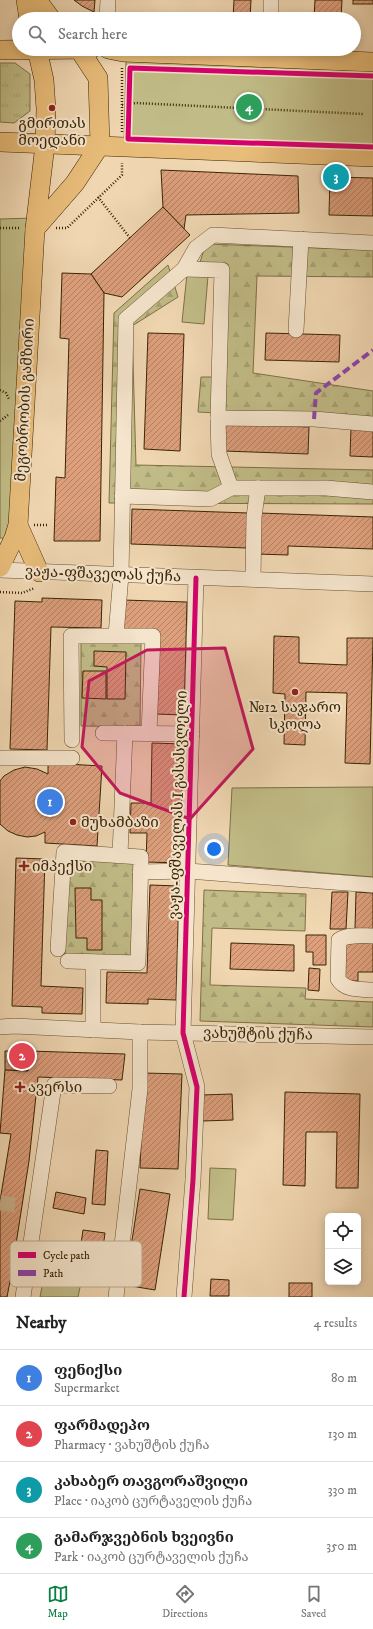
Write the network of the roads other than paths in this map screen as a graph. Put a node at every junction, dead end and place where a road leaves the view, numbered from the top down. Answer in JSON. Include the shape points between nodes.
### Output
{"nodes":[{"id":1,"x":26,"y":0,"type":"edge"},
{"id":2,"x":37,"y":0,"type":"edge"},
{"id":3,"x":108,"y":0,"type":"edge"},
{"id":4,"x":271,"y":0,"type":"edge"},
{"id":5,"x":29,"y":12,"type":"edge"},
{"id":6,"x":46,"y":12,"type":"edge"},
{"id":7,"x":107,"y":12,"type":"edge"},
{"id":8,"x":271,"y":12,"type":"edge"},
{"id":9,"x":0,"y":50,"type":"edge"},
{"id":10,"x":12,"y":50,"type":"edge"},
{"id":11,"x":38,"y":56,"type":"edge"},
{"id":12,"x":84,"y":56,"type":"edge"},
{"id":13,"x":296,"y":56,"type":"edge"},
{"id":14,"x":373,"y":62,"type":"edge"},
{"id":15,"x":0,"y":142,"type":"edge"},
{"id":16,"x":45,"y":145,"type":"junction"},
{"id":17,"x":100,"y":145,"type":"junction"},
{"id":18,"x":373,"y":157,"type":"edge"},
{"id":19,"x":35,"y":229,"type":"junction"},
{"id":20,"x":301,"y":239,"type":"junction"},
{"id":21,"x":373,"y":243,"type":"edge"},
{"id":22,"x":184,"y":269,"type":"junction"},
{"id":23,"x":296,"y":330,"type":"dead end"},
{"id":24,"x":218,"y":418,"type":"junction"},
{"id":25,"x":373,"y":424,"type":"edge"},
{"id":26,"x":232,"y":488,"type":"junction"},
{"id":27,"x":258,"y":488,"type":"junction"},
{"id":28,"x":373,"y":492,"type":"edge"},
{"id":29,"x":122,"y":496,"type":"junction"},
{"id":30,"x":18,"y":525,"type":"junction"},
{"id":31,"x":0,"y":568,"type":"edge"},
{"id":32,"x":39,"y":572,"type":"junction"},
{"id":33,"x":121,"y":575,"type":"junction"},
{"id":34,"x":196,"y":578,"type":"junction"},
{"id":35,"x":254,"y":580,"type":"junction"},
{"id":36,"x":373,"y":584,"type":"edge"},
{"id":37,"x":116,"y":635,"type":"junction"},
{"id":38,"x":103,"y":733,"type":"dead end"},
{"id":39,"x":125,"y":733,"type":"junction"},
{"id":40,"x":149,"y":733,"type":"junction"},
{"id":41,"x":192,"y":734,"type":"junction"},
{"id":42,"x":72,"y":740,"type":"dead end"},
{"id":43,"x":0,"y":758,"type":"edge"},
{"id":44,"x":72,"y":758,"type":"dead end"},
{"id":45,"x":120,"y":856,"type":"junction"},
{"id":46,"x":188,"y":871,"type":"junction"},
{"id":47,"x":140,"y":872,"type":"junction"},
{"id":48,"x":373,"y":885,"type":"edge"},
{"id":49,"x":373,"y":936,"type":"edge"},
{"id":50,"x":58,"y":949,"type":"dead end"},
{"id":51,"x":68,"y":961,"type":"dead end"},
{"id":52,"x":93,"y":962,"type":"junction"},
{"id":53,"x":373,"y":990,"type":"edge"},
{"id":54,"x":0,"y":1027,"type":"edge"},
{"id":55,"x":93,"y":1030,"type":"junction"},
{"id":56,"x":140,"y":1032,"type":"junction"},
{"id":57,"x":183,"y":1033,"type":"junction"},
{"id":58,"x":373,"y":1037,"type":"edge"},
{"id":59,"x":109,"y":1086,"type":"dead end"},
{"id":60,"x":27,"y":1241,"type":"edge"},
{"id":61,"x":122,"y":1241,"type":"edge"},
{"id":62,"x":24,"y":1287,"type":"edge"},
{"id":63,"x":117,"y":1287,"type":"edge"},
{"id":64,"x":23,"y":1297,"type":"edge"},
{"id":65,"x":116,"y":1297,"type":"edge"},
{"id":66,"x":184,"y":1297,"type":"edge"}],
"edges":[{"from":1,"to":5,"type":"main road"},
{"from":2,"to":6,"type":"main road"},
{"from":3,"to":7,"type":"street"},
{"from":4,"to":8,"type":"street"},
{"from":9,"to":10,"type":"main road"},
{"from":11,"to":16,"type":"main road","via":[[44,80]]},
{"from":12,"to":17,"type":"main road","via":[[98,78]]},
{"from":13,"to":14,"type":"main road"},
{"from":15,"to":16,"type":"main road"},
{"from":16,"to":17,"type":"main road"},
{"from":16,"to":19,"type":"main road"},
{"from":17,"to":18,"type":"main road"},
{"from":17,"to":19,"type":"main road","via":[[75,183]]},
{"from":19,"to":30,"type":"main road","name":"მეგობრობის გამზირი"},
{"from":20,"to":21,"type":"street"},
{"from":20,"to":22,"type":"street","via":[[213,235],[196,248]]},
{"from":20,"to":23,"type":"street"},
{"from":22,"to":24,"type":"street","via":[[222,270]]},
{"from":22,"to":29,"type":"street","via":[[126,319]]},
{"from":24,"to":25,"type":"street","via":[[314,419]]},
{"from":24,"to":26,"type":"street","via":[[219,454]]},
{"from":26,"to":27,"type":"street"},
{"from":26,"to":29,"type":"street","via":[[210,499]]},
{"from":27,"to":28,"type":"street","via":[[326,488]]},
{"from":27,"to":35,"type":"street","via":[[254,517]]},
{"from":29,"to":33,"type":"street"},
{"from":30,"to":31,"type":"main road","name":"მეგობრობის გამზირი"},
{"from":30,"to":32,"type":"main road"},
{"from":31,"to":32,"type":"street","name":"ვაჟა-ფშაველას ქუჩა"},
{"from":32,"to":33,"type":"street","name":"ვაჟა-ფშაველას ქუჩა"},
{"from":33,"to":34,"type":"street","name":"ვაჟა-ფშაველას ქუჩა"},
{"from":33,"to":37,"type":"street"},
{"from":34,"to":35,"type":"street","name":"ვაჟა-ფშაველას ქუჩა"},
{"from":34,"to":41,"type":"street","name":"ვაჟა-ფშაველას I გასასვლელი"},
{"from":35,"to":36,"type":"street","name":"ვაჟა-ფშაველას ქუჩა"},
{"from":37,"to":40,"type":"street","via":[[153,636]]},
{"from":37,"to":42,"type":"street","via":[[71,636]]},
{"from":38,"to":39,"type":"street"},
{"from":39,"to":40,"type":"street"},
{"from":39,"to":45,"type":"street"},
{"from":40,"to":41,"type":"street"},
{"from":41,"to":46,"type":"street","name":"ვაჟა-ფშაველას I გასასვლელი"},
{"from":43,"to":44,"type":"street"},
{"from":45,"to":47,"type":"street","via":[[140,857]]},
{"from":45,"to":50,"type":"street","via":[[64,852]]},
{"from":46,"to":47,"type":"street"},
{"from":46,"to":48,"type":"street","name":"ვაჟა-ფშაველას I გასასვლელი"},
{"from":46,"to":57,"type":"street","name":"ვაჟა-ფშაველას I გასასვლელი"},
{"from":47,"to":52,"type":"street","via":[[138,963]]},
{"from":49,"to":53,"type":"street","via":[[343,937],[339,940],[338,980],[347,988]]},
{"from":51,"to":52,"type":"street"},
{"from":52,"to":55,"type":"street"},
{"from":54,"to":55,"type":"street","name":"ვახუშტის ქუჩა"},
{"from":55,"to":56,"type":"street","name":"ვახუშტის ქუჩა"},
{"from":56,"to":57,"type":"street","name":"ვახუშტის ქუჩა"},
{"from":56,"to":61,"type":"street","via":[[140,1089]]},
{"from":57,"to":58,"type":"street","name":"ვახუშტის ქუჩა"},
{"from":57,"to":66,"type":"street","name":"ვაჟა-ფშაველას I გასასვლელი","via":[[197,1087]]},
{"from":59,"to":60,"type":"street","via":[[54,1085],[29,1207]]},
{"from":62,"to":64,"type":"street"},
{"from":63,"to":65,"type":"street"}]}
